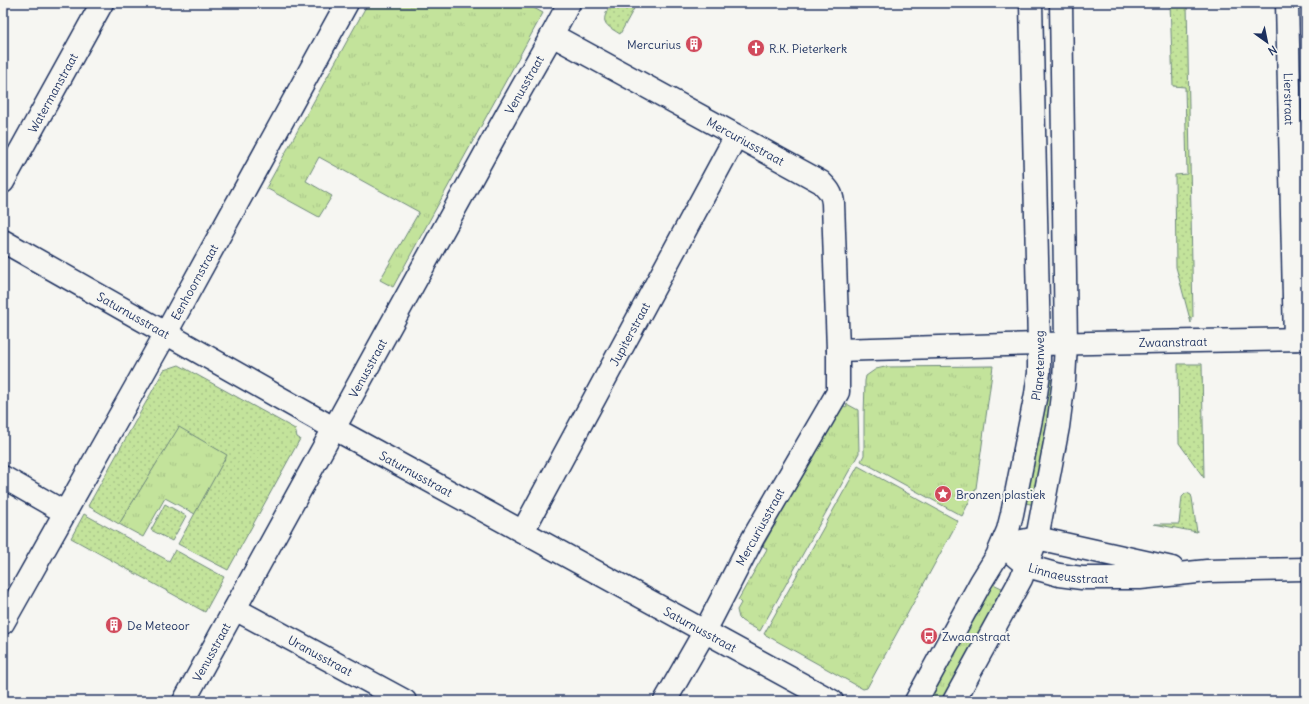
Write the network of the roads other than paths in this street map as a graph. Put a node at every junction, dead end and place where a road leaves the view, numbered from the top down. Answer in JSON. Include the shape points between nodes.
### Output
{"nodes":[{"id":1,"x":102,"y":3,"type":"edge"},
{"id":2,"x":347,"y":3,"type":"edge"},
{"id":3,"x":569,"y":3,"type":"edge"},
{"id":4,"x":1031,"y":3,"type":"edge"},
{"id":5,"x":1061,"y":3,"type":"edge"},
{"id":6,"x":1287,"y":3,"type":"edge"},
{"id":7,"x":552,"y":35,"type":"junction"},
{"id":8,"x":736,"y":136,"type":"junction"},
{"id":9,"x":3,"y":182,"type":"edge"},
{"id":10,"x":3,"y":241,"type":"edge"},
{"id":11,"x":166,"y":333,"type":"junction"},
{"id":12,"x":1301,"y":339,"type":"edge"},
{"id":13,"x":1040,"y":344,"type":"junction"},
{"id":14,"x":1066,"y":344,"type":"junction"},
{"id":15,"x":838,"y":350,"type":"junction"},
{"id":16,"x":335,"y":429,"type":"junction"},
{"id":17,"x":3,"y":478,"type":"edge"},
{"id":18,"x":64,"y":512,"type":"junction"},
{"id":19,"x":523,"y":531,"type":"junction"},
{"id":20,"x":1037,"y":538,"type":"junction"},
{"id":21,"x":1003,"y":544,"type":"junction"},
{"id":22,"x":1027,"y":566,"type":"junction"},
{"id":23,"x":1306,"y":569,"type":"edge"},
{"id":24,"x":1188,"y":572,"type":"junction"},
{"id":25,"x":235,"y":609,"type":"junction"},
{"id":26,"x":3,"y":623,"type":"edge"},
{"id":27,"x":705,"y":630,"type":"junction"},
{"id":28,"x":184,"y":701,"type":"edge"},
{"id":29,"x":405,"y":701,"type":"edge"},
{"id":30,"x":665,"y":701,"type":"edge"},
{"id":31,"x":832,"y":701,"type":"edge"},
{"id":32,"x":916,"y":701,"type":"edge"},
{"id":33,"x":954,"y":701,"type":"edge"}],
"edges":[{"from":1,"to":9,"type":"street","name":"Watermanstraat"},
{"from":2,"to":11,"type":"street","name":"Eenhoornstraat"},
{"from":3,"to":7,"type":"street"},
{"from":4,"to":13,"type":"street","name":"Planetenweg"},
{"from":5,"to":14,"type":"street"},
{"from":6,"to":12,"type":"street","name":"Lierstraat"},
{"from":7,"to":8,"type":"street","name":"Mercuriusstraat"},
{"from":7,"to":16,"type":"street","name":"Venusstraat"},
{"from":8,"to":15,"type":"street","name":"Mercuriusstraat","via":[[821,182],[832,194]]},
{"from":8,"to":19,"type":"street","name":"Jupiterstraat"},
{"from":10,"to":11,"type":"street","name":"Saturnusstraat"},
{"from":11,"to":16,"type":"street","name":"Saturnusstraat"},
{"from":11,"to":18,"type":"street","name":"Eenhoornstraat"},
{"from":12,"to":14,"type":"street","name":"Zwaanstraat"},
{"from":13,"to":14,"type":"street","name":"Zwaanstraat"},
{"from":13,"to":15,"type":"street"},
{"from":13,"to":21,"type":"street","name":"Planetenweg","via":[[1036,394],[1012,514]]},
{"from":14,"to":20,"type":"street","via":[[1058,427]]},
{"from":15,"to":27,"type":"street","name":"Mercuriusstraat","via":[[838,392],[753,538]]},
{"from":16,"to":19,"type":"street","name":"Saturnusstraat"},
{"from":16,"to":25,"type":"street","name":"Venusstraat"},
{"from":17,"to":18,"type":"street"},
{"from":18,"to":26,"type":"street","name":"Eenhoornstraat"},
{"from":19,"to":27,"type":"street","name":"Saturnusstraat"},
{"from":20,"to":21,"type":"street","name":"Linnaeusstraat"},
{"from":20,"to":22,"type":"street"},
{"from":20,"to":24,"type":"street","name":"Linnaeusstraat"},
{"from":21,"to":22,"type":"street","name":"Linnaeusstraat"},
{"from":21,"to":32,"type":"street","name":"Planetenweg"},
{"from":22,"to":24,"type":"street","name":"Linnaeusstraat","via":[[1082,578],[1140,578]]},
{"from":22,"to":33,"type":"street"},
{"from":23,"to":24,"type":"street","name":"Linnaeusstraat"},
{"from":25,"to":28,"type":"street","name":"Venusstraat"},
{"from":25,"to":29,"type":"street","name":"Uranusstraat"},
{"from":27,"to":30,"type":"street","name":"Mercuriusstraat"},
{"from":27,"to":31,"type":"street","name":"Saturnusstraat"}]}
